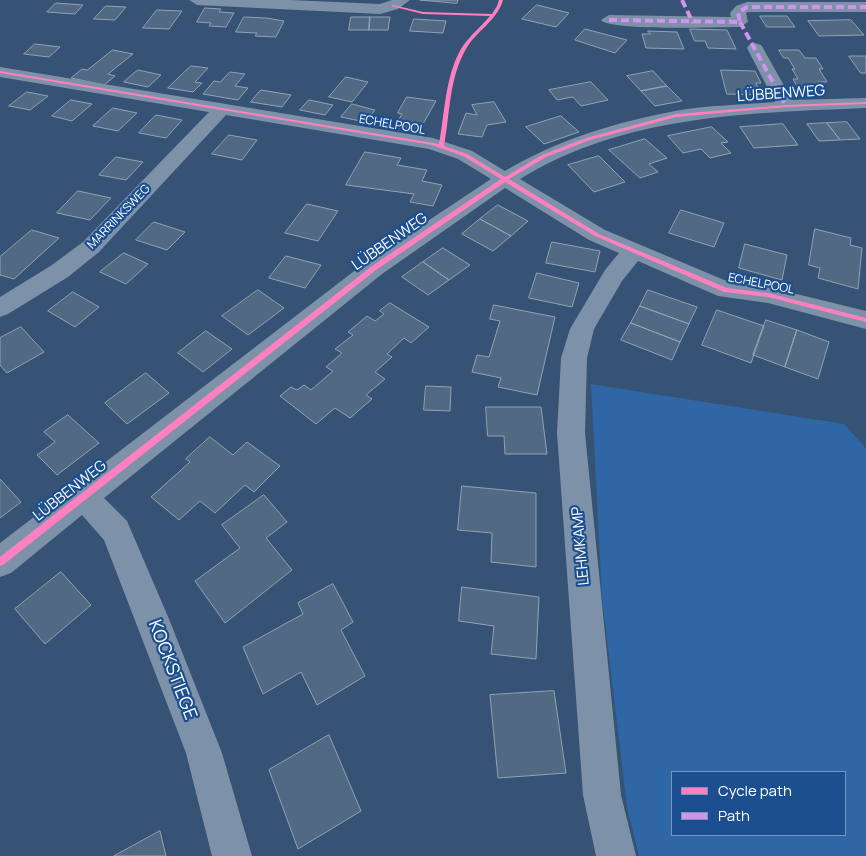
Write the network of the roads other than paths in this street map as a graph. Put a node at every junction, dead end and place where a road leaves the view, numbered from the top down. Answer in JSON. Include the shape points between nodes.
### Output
{"nodes":[{"id":1,"x":197,"y":0,"type":"edge"},
{"id":2,"x":402,"y":0,"type":"edge"},
{"id":3,"x":682,"y":0,"type":"edge"},
{"id":4,"x":818,"y":3,"type":"edge"},
{"id":5,"x":866,"y":7,"type":"edge"},
{"id":6,"x":609,"y":20,"type":"dead end"},
{"id":7,"x":692,"y":23,"type":"junction"},
{"id":8,"x":755,"y":48,"type":"dead end"},
{"id":9,"x":5,"y":77,"type":"edge"},
{"id":10,"x":866,"y":103,"type":"edge"},
{"id":11,"x":786,"y":106,"type":"junction"},
{"id":12,"x":223,"y":108,"type":"junction"},
{"id":13,"x":504,"y":180,"type":"junction"},
{"id":14,"x":633,"y":252,"type":"junction"},
{"id":15,"x":0,"y":308,"type":"edge"},
{"id":16,"x":866,"y":320,"type":"edge"},
{"id":17,"x":84,"y":498,"type":"junction"},
{"id":18,"x":0,"y":562,"type":"edge"},
{"id":19,"x":232,"y":856,"type":"edge"},
{"id":20,"x":616,"y":856,"type":"edge"}],
"edges":[{"from":1,"to":2,"type":"street","via":[[380,9]]},
{"from":3,"to":7,"type":"street"},
{"from":4,"to":5,"type":"street"},
{"from":4,"to":7,"type":"street","via":[[747,7],[738,13],[740,22]]},
{"from":6,"to":7,"type":"street"},
{"from":8,"to":11,"type":"street"},
{"from":9,"to":12,"type":"street","name":"ECHELPOOL"},
{"from":10,"to":11,"type":"street","name":"LÜBBENWEG"},
{"from":11,"to":13,"type":"street","name":"LÜBBENWEG","via":[[676,116],[638,125],[544,156]]},
{"from":12,"to":13,"type":"street","name":"ECHELPOOL","via":[[433,144],[465,155]]},
{"from":12,"to":15,"type":"street","name":"MARRINKSWEG","via":[[91,247],[60,271]]},
{"from":13,"to":14,"type":"street","name":"ECHELPOOL"},
{"from":13,"to":17,"type":"street","name":"LÜBBENWEG","via":[[374,268]]},
{"from":14,"to":16,"type":"street","name":"ECHELPOOL","via":[[726,290],[768,295]]},
{"from":14,"to":20,"type":"street","name":"LEHMKAMP","via":[[613,276],[582,329],[574,358],[572,414],[602,795]]},
{"from":17,"to":18,"type":"street","name":"LÜBBENWEG"},
{"from":17,"to":19,"type":"street","name":"KOCKSTIEGE","via":[[116,531],[204,753]]}]}
